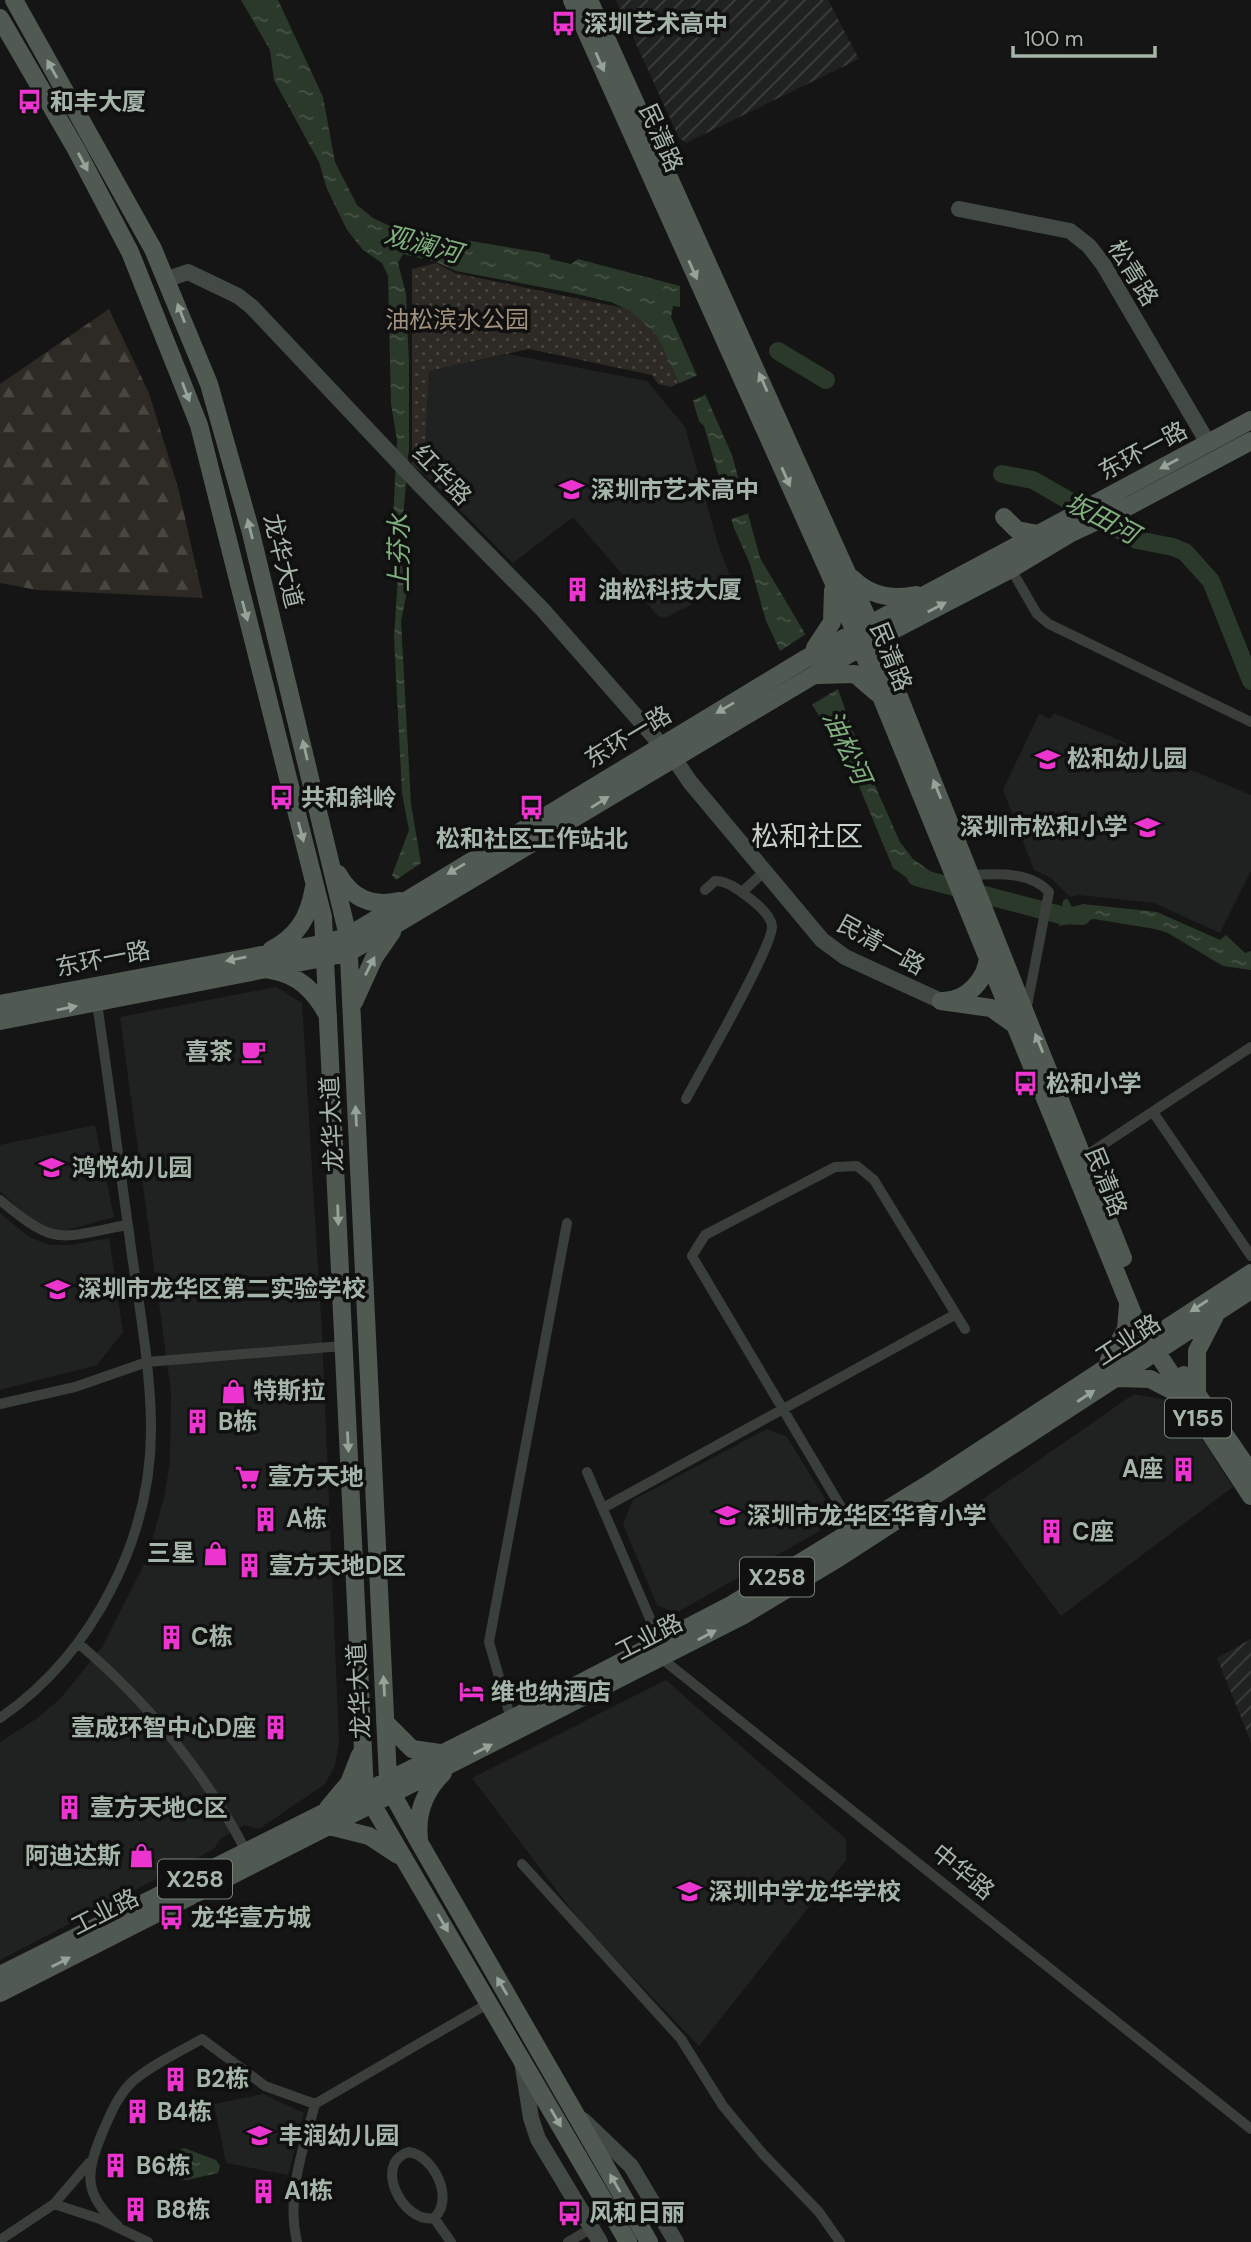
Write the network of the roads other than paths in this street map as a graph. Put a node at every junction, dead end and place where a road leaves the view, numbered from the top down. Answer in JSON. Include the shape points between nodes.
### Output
{"nodes":[{"id":1,"x":14,"y":0,"type":"edge"},
{"id":2,"x":572,"y":0,"type":"edge"},
{"id":3,"x":589,"y":0,"type":"edge"},
{"id":4,"x":0,"y":18,"type":"edge"},
{"id":5,"x":959,"y":209,"type":"dead end"},
{"id":6,"x":168,"y":279,"type":"junction"},
{"id":7,"x":1251,"y":420,"type":"edge"},
{"id":8,"x":1251,"y":441,"type":"edge"},
{"id":9,"x":1208,"y":443,"type":"junction"},
{"id":10,"x":1004,"y":517,"type":"dead end"},
{"id":11,"x":1063,"y":529,"type":"junction"},
{"id":12,"x":1038,"y":534,"type":"junction"},
{"id":13,"x":1011,"y":569,"type":"junction"},
{"id":14,"x":840,"y":575,"type":"junction"},
{"id":15,"x":933,"y":591,"type":"junction"},
{"id":16,"x":865,"y":635,"type":"junction"},
{"id":17,"x":827,"y":657,"type":"junction"},
{"id":18,"x":882,"y":698,"type":"junction"},
{"id":19,"x":1251,"y":722,"type":"edge"},
{"id":20,"x":668,"y":751,"type":"junction"},
{"id":21,"x":332,"y":863,"type":"junction"},
{"id":22,"x":765,"y":871,"type":"junction"},
{"id":23,"x":971,"y":875,"type":"junction"},
{"id":24,"x":314,"y":884,"type":"junction"},
{"id":25,"x":705,"y":890,"type":"dead end"},
{"id":26,"x":742,"y":892,"type":"junction"},
{"id":27,"x":391,"y":906,"type":"junction"},
{"id":28,"x":396,"y":927,"type":"junction"},
{"id":29,"x":348,"y":944,"type":"junction"},
{"id":30,"x":327,"y":950,"type":"junction"},
{"id":31,"x":988,"y":956,"type":"junction"},
{"id":32,"x":266,"y":962,"type":"junction"},
{"id":33,"x":95,"y":994,"type":"junction"},
{"id":34,"x":941,"y":1001,"type":"junction"},
{"id":35,"x":0,"y":1004,"type":"edge"},
{"id":36,"x":351,"y":1010,"type":"junction"},
{"id":37,"x":1026,"y":1011,"type":"junction"},
{"id":38,"x":0,"y":1021,"type":"edge"},
{"id":39,"x":330,"y":1024,"type":"junction"},
{"id":40,"x":1017,"y":1027,"type":"junction"},
{"id":41,"x":1251,"y":1047,"type":"edge"},
{"id":42,"x":686,"y":1099,"type":"dead end"},
{"id":43,"x":1153,"y":1112,"type":"junction"},
{"id":44,"x":1084,"y":1157,"type":"junction"},
{"id":45,"x":0,"y":1200,"type":"edge"},
{"id":46,"x":567,"y":1223,"type":"dead end"},
{"id":47,"x":127,"y":1225,"type":"junction"},
{"id":48,"x":1251,"y":1256,"type":"edge"},
{"id":49,"x":1251,"y":1273,"type":"edge"},
{"id":50,"x":1251,"y":1290,"type":"edge"},
{"id":51,"x":1128,"y":1302,"type":"junction"},
{"id":52,"x":1223,"y":1308,"type":"junction"},
{"id":53,"x":956,"y":1314,"type":"junction"},
{"id":54,"x":965,"y":1329,"type":"dead end"},
{"id":55,"x":1155,"y":1343,"type":"junction"},
{"id":56,"x":367,"y":1345,"type":"junction"},
{"id":57,"x":343,"y":1346,"type":"junction"},
{"id":58,"x":146,"y":1362,"type":"junction"},
{"id":59,"x":1110,"y":1372,"type":"junction"},
{"id":60,"x":1194,"y":1400,"type":"junction"},
{"id":61,"x":0,"y":1404,"type":"edge"},
{"id":62,"x":783,"y":1409,"type":"junction"},
{"id":63,"x":587,"y":1472,"type":"dead end"},
{"id":64,"x":1251,"y":1474,"type":"edge"},
{"id":65,"x":1251,"y":1496,"type":"edge"},
{"id":66,"x":603,"y":1508,"type":"junction"},
{"id":67,"x":854,"y":1529,"type":"junction"},
{"id":68,"x":78,"y":1643,"type":"junction"},
{"id":69,"x":661,"y":1650,"type":"junction"},
{"id":70,"x":0,"y":1718,"type":"edge"},
{"id":71,"x":511,"y":1719,"type":"junction"},
{"id":72,"x":386,"y":1721,"type":"junction"},
{"id":73,"x":362,"y":1748,"type":"junction"},
{"id":74,"x":446,"y":1760,"type":"junction"},
{"id":75,"x":391,"y":1787,"type":"junction"},
{"id":76,"x":368,"y":1799,"type":"junction"},
{"id":77,"x":307,"y":1822,"type":"junction"},
{"id":78,"x":329,"y":1826,"type":"junction"},
{"id":79,"x":419,"y":1842,"type":"junction"},
{"id":80,"x":247,"y":1853,"type":"junction"},
{"id":81,"x":408,"y":1864,"type":"junction"},
{"id":82,"x":522,"y":1864,"type":"dead end"},
{"id":83,"x":0,"y":1975,"type":"edge"},
{"id":84,"x":0,"y":1993,"type":"edge"},
{"id":85,"x":489,"y":2003,"type":"junction"},
{"id":86,"x":522,"y":2059,"type":"junction"},
{"id":87,"x":315,"y":2104,"type":"junction"},
{"id":88,"x":574,"y":2112,"type":"junction"},
{"id":89,"x":1251,"y":2129,"type":"edge"},
{"id":90,"x":91,"y":2161,"type":"junction"},
{"id":91,"x":54,"y":2204,"type":"junction"},
{"id":92,"x":434,"y":2218,"type":"junction"},
{"id":93,"x":118,"y":2226,"type":"junction"},
{"id":94,"x":596,"y":2235,"type":"edge"},
{"id":95,"x":0,"y":2241,"type":"edge"},
{"id":96,"x":148,"y":2242,"type":"edge"},
{"id":97,"x":297,"y":2242,"type":"edge"},
{"id":98,"x":451,"y":2242,"type":"edge"},
{"id":99,"x":568,"y":2242,"type":"edge"},
{"id":100,"x":628,"y":2242,"type":"edge"},
{"id":101,"x":649,"y":2242,"type":"edge"},
{"id":102,"x":676,"y":2242,"type":"edge"},
{"id":103,"x":840,"y":2242,"type":"edge"}],
"edges":[{"from":6,"to":1,"type":"main road","name":"龙华大道","one_way":true},
{"from":2,"to":14,"type":"main road","name":"民清路","one_way":true},
{"from":14,"to":3,"type":"main road","name":"民清路","one_way":true},
{"from":4,"to":24,"type":"main road","name":"龙华大道","one_way":true,"via":[[130,252],[199,425]]},
{"from":5,"to":9,"type":"street","name":"松青路","via":[[1057,227],[1083,239],[1104,264]]},
{"from":6,"to":20,"type":"street","name":"红华路","via":[[188,272],[246,301],[543,610]]},
{"from":21,"to":6,"type":"main road","name":"龙华大道","one_way":true,"via":[[227,443]]},
{"from":7,"to":9,"type":"main road","name":"东环一路"},
{"from":8,"to":11,"type":"main road","name":"东环一路","via":[[1130,505]]},
{"from":9,"to":11,"type":"main road","name":"东环一路","one_way":true,"via":[[1116,493]]},
{"from":10,"to":12,"type":"main road","via":[[1017,530]]},
{"from":11,"to":12,"type":"main road","name":"东环一路"},
{"from":11,"to":13,"type":"main road","name":"东环一路"},
{"from":12,"to":15,"type":"main road","name":"东环一路"},
{"from":16,"to":13,"type":"main road","name":"东环一路","one_way":true},
{"from":13,"to":19,"type":"street","via":[[1037,614],[1049,624]]},
{"from":14,"to":15,"type":"main road","via":[[884,596]]},
{"from":14,"to":16,"type":"main road","name":"民清路"},
{"from":14,"to":17,"type":"main road"},
{"from":15,"to":16,"type":"main road","name":"东环一路"},
{"from":16,"to":17,"type":"main road","name":"东环一路"},
{"from":16,"to":18,"type":"main road","name":"民清路"},
{"from":23,"to":16,"type":"main road","name":"民清路","one_way":true},
{"from":17,"to":18,"type":"main road","via":[[859,676]]},
{"from":17,"to":20,"type":"main road","name":"东环一路"},
{"from":18,"to":31,"type":"main road","name":"民清路"},
{"from":20,"to":22,"type":"street","name":"民清一路"},
{"from":20,"to":27,"type":"main road","name":"东环一路","one_way":true},
{"from":28,"to":20,"type":"main road","name":"东环一路","one_way":true},
{"from":21,"to":27,"type":"main road","via":[[355,896]]},
{"from":21,"to":29,"type":"main road","name":"龙华大道"},
{"from":22,"to":26,"type":"street"},
{"from":22,"to":34,"type":"street","name":"民清一路","via":[[829,946]]},
{"from":23,"to":37,"type":"main road","name":"民清路"},
{"from":23,"to":37,"type":"street","via":[[1025,878],[1045,887],[1049,897]]},
{"from":24,"to":30,"type":"main road","name":"龙华大道"},
{"from":24,"to":32,"type":"main road","via":[[306,919]]},
{"from":25,"to":26,"type":"street","via":[[720,881]]},
{"from":26,"to":42,"type":"street","via":[[768,918],[772,930]]},
{"from":27,"to":29,"type":"main road","name":"东环一路"},
{"from":28,"to":29,"type":"main road","name":"东环一路"},
{"from":36,"to":28,"type":"main road","one_way":true,"via":[[366,971]]},
{"from":29,"to":30,"type":"main road","name":"东环一路"},
{"from":29,"to":36,"type":"main road","name":"龙华大道"},
{"from":30,"to":32,"type":"main road","name":"东环一路"},
{"from":30,"to":39,"type":"main road","name":"龙华大道"},
{"from":31,"to":34,"type":"main road","via":[[972,989],[958,999]]},
{"from":31,"to":40,"type":"main road","name":"民清路"},
{"from":32,"to":33,"type":"main road","name":"东环一路"},
{"from":32,"to":39,"type":"main road","via":[[308,987]]},
{"from":33,"to":35,"type":"main road","name":"东环一路"},
{"from":38,"to":33,"type":"main road","name":"东环一路","one_way":true},
{"from":33,"to":47,"type":"street"},
{"from":34,"to":40,"type":"main road","via":[[999,1011]]},
{"from":56,"to":36,"type":"main road","name":"龙华大道","one_way":true},
{"from":44,"to":37,"type":"main road","name":"民清路","one_way":true},
{"from":39,"to":57,"type":"main road","name":"龙华大道","one_way":true},
{"from":40,"to":51,"type":"main road","name":"民清路"},
{"from":41,"to":43,"type":"street"},
{"from":43,"to":44,"type":"street"},
{"from":43,"to":48,"type":"street"},
{"from":44,"to":55,"type":"main road","name":"民清路"},
{"from":45,"to":47,"type":"street","via":[[51,1236]]},
{"from":46,"to":71,"type":"street","via":[[489,1642]]},
{"from":47,"to":58,"type":"street"},
{"from":49,"to":55,"type":"main road","name":"工业路","number":"X258","one_way":true},
{"from":50,"to":52,"type":"main road","name":"工业路","number":"X258"},
{"from":51,"to":55,"type":"main road","name":"民清路"},
{"from":51,"to":59,"type":"main road","via":[[1126,1329]]},
{"from":52,"to":55,"type":"main road","name":"工业路","number":"X258"},
{"from":52,"to":60,"type":"main road","via":[[1205,1331],[1197,1351]]},
{"from":53,"to":54,"type":"street"},
{"from":53,"to":62,"type":"street"},
{"from":53,"to":62,"type":"street","via":[[874,1180],[858,1166],[835,1167],[705,1235],[692,1256]]},
{"from":55,"to":59,"type":"main road","name":"工业路","number":"X258"},
{"from":55,"to":60,"type":"main road","number":"Y155"},
{"from":56,"to":57,"type":"street"},
{"from":72,"to":56,"type":"main road","name":"龙华大道","one_way":true},
{"from":57,"to":58,"type":"street"},
{"from":57,"to":73,"type":"main road","name":"龙华大道","one_way":true},
{"from":58,"to":61,"type":"street","via":[[75,1387]]},
{"from":58,"to":68,"type":"street","via":[[151,1437],[137,1521],[114,1581]]},
{"from":59,"to":60,"type":"main road","via":[[1150,1379]]},
{"from":59,"to":67,"type":"main road","name":"工业路","number":"X258"},
{"from":69,"to":59,"type":"main road","name":"工业路","number":"X258","one_way":true,"via":[[791,1588]]},
{"from":60,"to":64,"type":"main road","number":"Y155"},
{"from":60,"to":65,"type":"main road","number":"Y155"},
{"from":62,"to":66,"type":"street"},
{"from":62,"to":67,"type":"street"},
{"from":63,"to":66,"type":"street"},
{"from":66,"to":69,"type":"street"},
{"from":67,"to":69,"type":"main road","name":"工业路","number":"X258"},
{"from":68,"to":70,"type":"street","via":[[46,1682]]},
{"from":68,"to":80,"type":"street","via":[[129,1688],[175,1738],[214,1793]]},
{"from":69,"to":71,"type":"main road","name":"工业路","number":"X258"},
{"from":74,"to":69,"type":"main road","name":"工业路","number":"X258","one_way":true},
{"from":69,"to":89,"type":"street","name":"中华路"},
{"from":71,"to":74,"type":"main road","name":"工业路","number":"X258"},
{"from":72,"to":74,"type":"main road","via":[[412,1749]]},
{"from":72,"to":75,"type":"main road","name":"龙华大道"},
{"from":73,"to":76,"type":"main road","name":"龙华大道"},
{"from":73,"to":77,"type":"main road","via":[[342,1792]]},
{"from":74,"to":75,"type":"main road","name":"工业路","number":"X258"},
{"from":74,"to":79,"type":"main road","via":[[424,1798]]},
{"from":75,"to":76,"type":"main road","name":"工业路","number":"X258"},
{"from":75,"to":79,"type":"main road","name":"龙华大道"},
{"from":76,"to":77,"type":"main road","name":"工业路","number":"X258"},
{"from":76,"to":78,"type":"main road","name":"工业路","number":"X258"},
{"from":76,"to":81,"type":"main road","name":"龙华大道"},
{"from":77,"to":80,"type":"main road","name":"工业路","number":"X258"},
{"from":78,"to":81,"type":"main road","via":[[377,1840]]},
{"from":84,"to":78,"type":"main road","name":"工业路","number":"X258","one_way":true},
{"from":88,"to":79,"type":"main road","name":"龙华大道","one_way":true},
{"from":80,"to":83,"type":"main road","name":"工业路","number":"X258"},
{"from":81,"to":85,"type":"main road","name":"龙华大道","one_way":true},
{"from":82,"to":103,"type":"street","via":[[681,2039],[723,2106],[819,2212]]},
{"from":85,"to":86,"type":"main road","name":"龙华大道"},
{"from":85,"to":87,"type":"street"},
{"from":86,"to":94,"type":"street","via":[[538,2139]]},
{"from":86,"to":100,"type":"main road","name":"龙华大道","one_way":true},
{"from":87,"to":90,"type":"street","via":[[265,2086],[202,2039],[127,2088],[114,2105]]},
{"from":87,"to":97,"type":"street","via":[[294,2186]]},
{"from":101,"to":88,"type":"main road","name":"龙华大道","one_way":true},
{"from":88,"to":102,"type":"street","via":[[631,2166]]},
{"from":90,"to":91,"type":"street"},
{"from":90,"to":93,"type":"street","via":[[95,2198]]},
{"from":91,"to":93,"type":"street"},
{"from":91,"to":95,"type":"street"},
{"from":92,"to":92,"type":"street","via":[[417,2215],[397,2193],[393,2165],[402,2154],[416,2153],[436,2174],[442,2203]]},
{"from":92,"to":98,"type":"street"},
{"from":93,"to":96,"type":"street"},
{"from":94,"to":99,"type":"street"}]}
